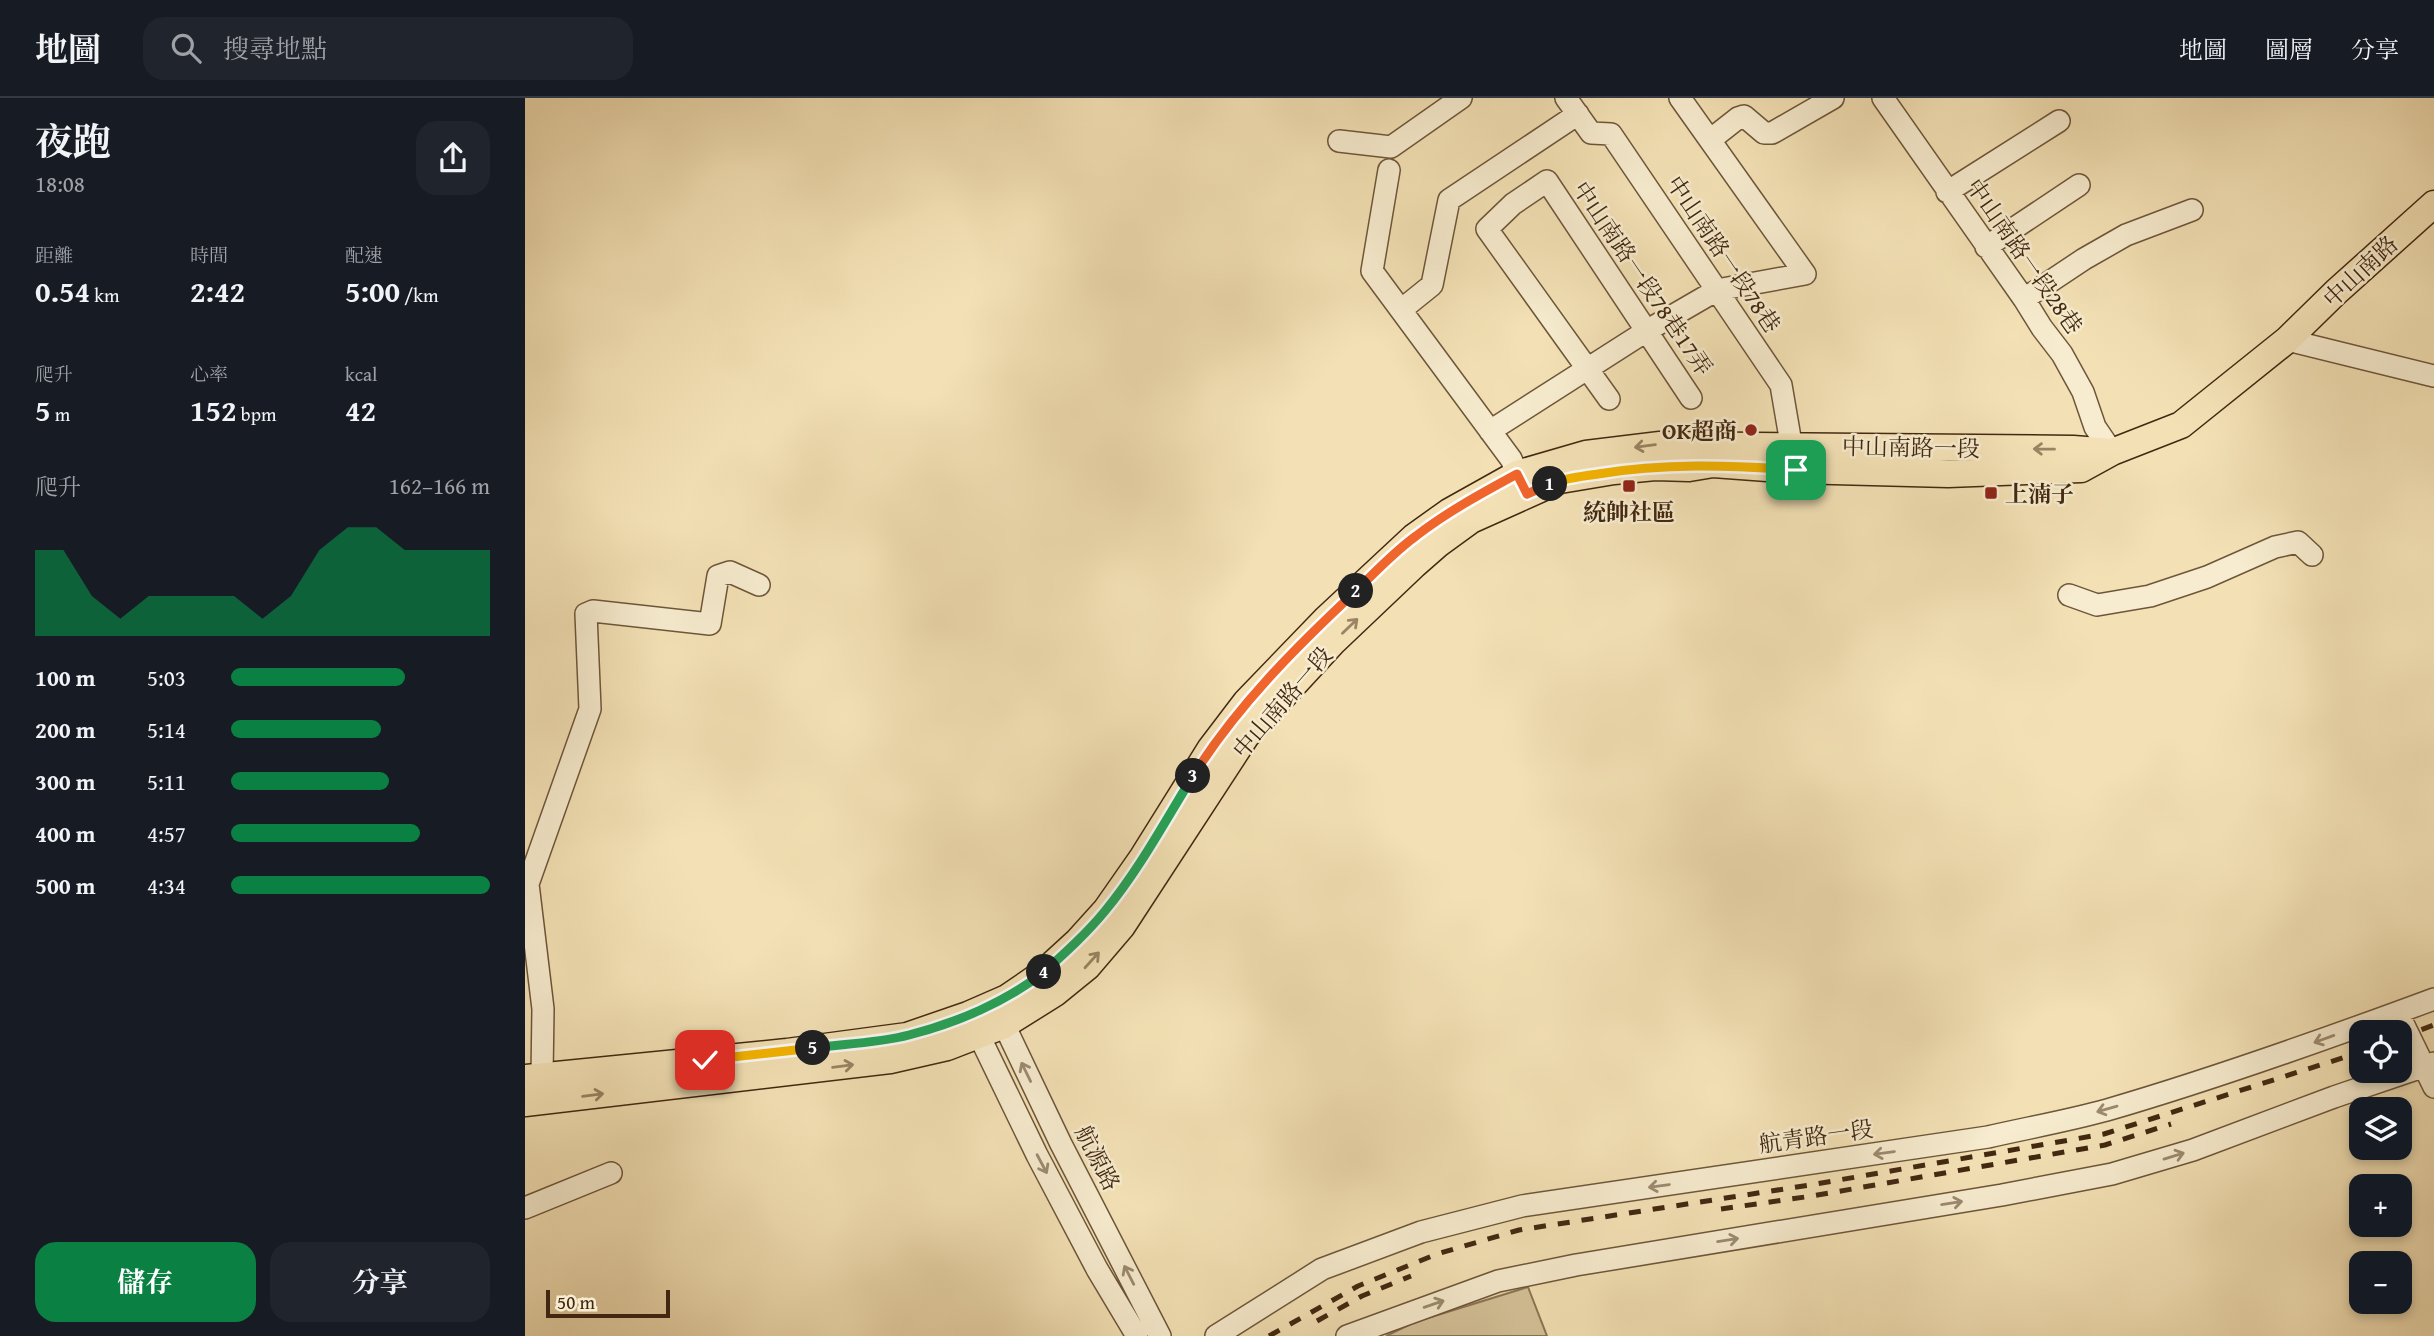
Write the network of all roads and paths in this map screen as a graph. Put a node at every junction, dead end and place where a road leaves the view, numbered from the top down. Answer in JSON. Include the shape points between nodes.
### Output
{"nodes":[{"id":1,"x":1461,"y":98,"type":"edge"},
{"id":2,"x":1680,"y":98,"type":"edge"},
{"id":3,"x":1833,"y":98,"type":"edge"},
{"id":4,"x":1883,"y":98,"type":"edge"},
{"id":5,"x":1572,"y":106,"type":"edge"},
{"id":6,"x":2059,"y":121,"type":"dead end"},
{"id":7,"x":1710,"y":140,"type":"junction"},
{"id":8,"x":1339,"y":141,"type":"dead end"},
{"id":9,"x":1389,"y":170,"type":"dead end"},
{"id":10,"x":2079,"y":185,"type":"dead end"},
{"id":11,"x":1947,"y":192,"type":"junction"},
{"id":12,"x":2434,"y":204,"type":"edge"},
{"id":13,"x":2192,"y":210,"type":"dead end"},
{"id":14,"x":1986,"y":247,"type":"junction"},
{"id":15,"x":1717,"y":290,"type":"junction"},
{"id":16,"x":2024,"y":299,"type":"junction"},
{"id":17,"x":1401,"y":310,"type":"junction"},
{"id":18,"x":1648,"y":330,"type":"junction"},
{"id":19,"x":2287,"y":341,"type":"junction"},
{"id":20,"x":1588,"y":369,"type":"junction"},
{"id":21,"x":2434,"y":376,"type":"edge"},
{"id":22,"x":1691,"y":398,"type":"dead end"},
{"id":23,"x":1609,"y":399,"type":"dead end"},
{"id":24,"x":1490,"y":430,"type":"junction"},
{"id":25,"x":2112,"y":452,"type":"junction"},
{"id":26,"x":1794,"y":457,"type":"junction"},
{"id":27,"x":1522,"y":484,"type":"junction"},
{"id":28,"x":2312,"y":555,"type":"dead end"},
{"id":29,"x":759,"y":585,"type":"dead end"},
{"id":30,"x":2069,"y":595,"type":"dead end"},
{"id":31,"x":2434,"y":999,"type":"edge"},
{"id":32,"x":2398,"y":1013,"type":"junction"},
{"id":33,"x":999,"y":1014,"type":"junction"},
{"id":34,"x":974,"y":1025,"type":"junction"},
{"id":35,"x":2429,"y":1065,"type":"edge"},
{"id":36,"x":533,"y":1077,"type":"edge"},
{"id":37,"x":2434,"y":1087,"type":"edge"},
{"id":38,"x":525,"y":1103,"type":"edge"},
{"id":39,"x":611,"y":1173,"type":"dead end"},
{"id":40,"x":525,"y":1208,"type":"edge"},
{"id":41,"x":1137,"y":1336,"type":"edge"},
{"id":42,"x":1160,"y":1336,"type":"edge"},
{"id":43,"x":1216,"y":1336,"type":"edge"},
{"id":44,"x":1347,"y":1336,"type":"edge"}],
"edges":[{"from":1,"to":8,"type":"street","via":[[1391,148]]},
{"from":2,"to":7,"type":"street"},
{"from":3,"to":7,"type":"street","via":[[1772,133],[1764,133],[1744,116]]},
{"from":4,"to":11,"type":"street","name":"中山南路一段28巷"},
{"from":5,"to":15,"type":"street","name":"中山南路一段78巷","via":[[1591,133],[1611,134]]},
{"from":5,"to":17,"type":"street","via":[[1449,200],[1432,285]]},
{"from":6,"to":11,"type":"street"},
{"from":7,"to":15,"type":"street","via":[[1805,274]]},
{"from":9,"to":17,"type":"street","via":[[1372,271]]},
{"from":10,"to":14,"type":"street"},
{"from":11,"to":14,"type":"street","name":"中山南路一段28巷"},
{"from":12,"to":19,"type":"main road","name":"中山南路"},
{"from":13,"to":16,"type":"street","via":[[2126,235]]},
{"from":14,"to":16,"type":"street","name":"中山南路一段28巷"},
{"from":15,"to":18,"type":"street"},
{"from":15,"to":26,"type":"street","name":"中山南路一段78巷","via":[[1781,385]]},
{"from":16,"to":25,"type":"street","name":"中山南路一段28巷","via":[[2062,354],[2095,427]]},
{"from":17,"to":24,"type":"street"},
{"from":18,"to":20,"type":"street"},
{"from":18,"to":20,"type":"street","name":"中山南路一段78巷17弄","via":[[1547,181],[1487,229]]},
{"from":18,"to":22,"type":"street","name":"中山南路一段78巷17弄"},
{"from":19,"to":21,"type":"street"},
{"from":19,"to":25,"type":"main road","name":"中山南路一段","via":[[2181,425]]},
{"from":20,"to":23,"type":"street","name":"中山南路一段78巷17弄"},
{"from":20,"to":24,"type":"street"},
{"from":24,"to":27,"type":"street"},
{"from":25,"to":26,"type":"main road","name":"中山南路一段","via":[[2073,449]]},
{"from":26,"to":27,"type":"main road","name":"中山南路一段","via":[[1660,444],[1586,454]]},
{"from":27,"to":33,"type":"main road","name":"中山南路一段","via":[[1448,512],[1414,537],[1326,619],[1211,747],[1106,910],[1042,974],[1007,998]]},
{"from":28,"to":30,"type":"street","via":[[2298,542],[2274,547],[2173,589],[2097,605]]},
{"from":29,"to":36,"type":"street","via":[[730,572],[718,576],[710,624],[593,611],[586,614],[590,709],[528,884],[543,1009]]},
{"from":31,"to":32,"type":"street","name":"航青路一段"},
{"from":32,"to":35,"type":"street"},
{"from":32,"to":43,"type":"street","name":"航青路一段","one_way":true,"via":[[2247,1066],[2053,1123],[1987,1137],[1522,1206],[1421,1232],[1322,1269]]},
{"from":33,"to":34,"type":"main road","name":"中山南路一段"},
{"from":42,"to":33,"type":"street","name":"航源路","one_way":true},
{"from":34,"to":36,"type":"main road","name":"中山南路一段","via":[[786,1052]]},
{"from":38,"to":34,"type":"main road","name":"中山南路一段","one_way":true,"via":[[890,1060],[947,1047]]},
{"from":34,"to":41,"type":"street","one_way":true,"via":[[1037,1155]]},
{"from":35,"to":37,"type":"street"},
{"from":44,"to":35,"type":"street","one_way":true,"via":[[1498,1281],[2112,1174],[2193,1150]]},
{"from":39,"to":40,"type":"street"}]}
